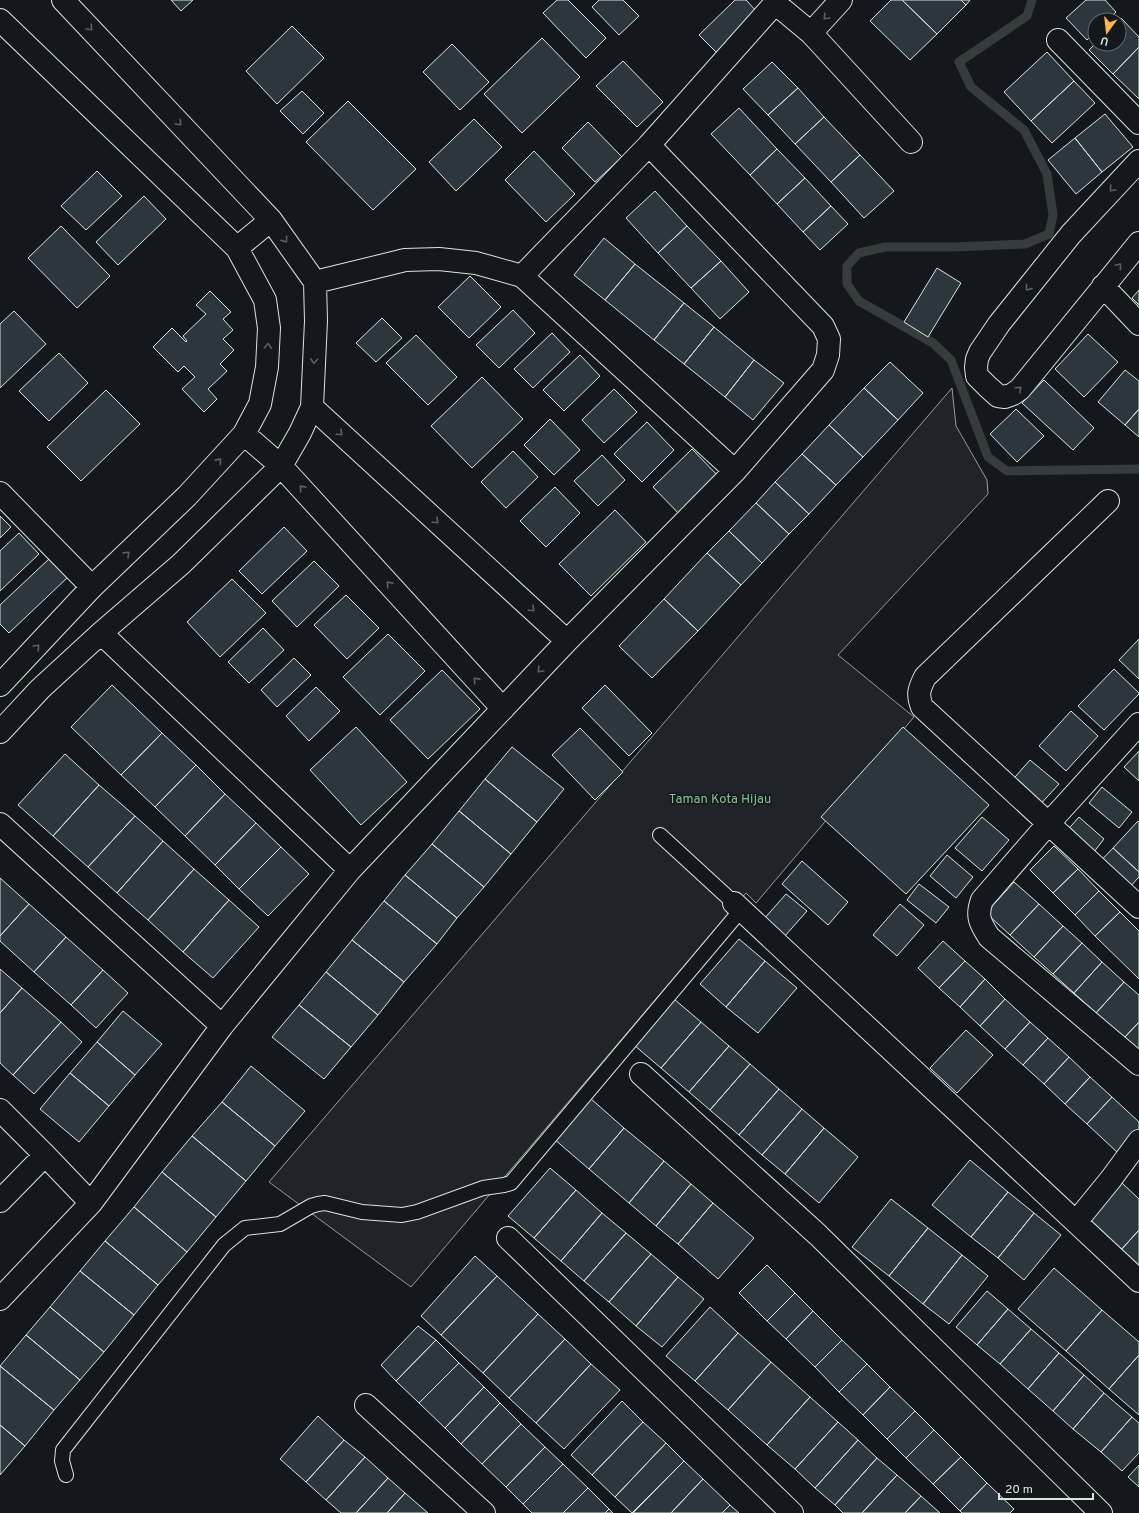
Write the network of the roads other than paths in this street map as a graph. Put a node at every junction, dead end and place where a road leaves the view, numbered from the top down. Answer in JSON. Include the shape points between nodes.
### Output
{"nodes":[{"id":1,"x":63,"y":0,"type":"edge"},
{"id":2,"x":841,"y":0,"type":"edge"},
{"id":3,"x":777,"y":2,"type":"edge"},
{"id":4,"x":0,"y":20,"type":"edge"},
{"id":5,"x":811,"y":33,"type":"junction"},
{"id":6,"x":1058,"y":40,"type":"dead end"},
{"id":7,"x":1139,"y":123,"type":"edge"},
{"id":8,"x":911,"y":142,"type":"dead end"},
{"id":9,"x":649,"y":145,"type":"junction"},
{"id":10,"x":1139,"y":161,"type":"edge"},
{"id":11,"x":271,"y":220,"type":"junction"},
{"id":12,"x":1139,"y":244,"type":"edge"},
{"id":13,"x":237,"y":248,"type":"junction"},
{"id":14,"x":522,"y":276,"type":"junction"},
{"id":15,"x":315,"y":282,"type":"junction"},
{"id":16,"x":1103,"y":286,"type":"junction"},
{"id":17,"x":1139,"y":324,"type":"edge"},
{"id":18,"x":312,"y":407,"type":"junction"},
{"id":19,"x":244,"y":434,"type":"junction"},
{"id":20,"x":281,"y":466,"type":"junction"},
{"id":21,"x":735,"y":471,"type":"junction"},
{"id":22,"x":0,"y":492,"type":"edge"},
{"id":23,"x":1108,"y":501,"type":"dead end"},
{"id":24,"x":92,"y":587,"type":"junction"},
{"id":25,"x":101,"y":633,"type":"junction"},
{"id":26,"x":567,"y":641,"type":"junction"},
{"id":27,"x":19,"y":666,"type":"junction"},
{"id":28,"x":0,"y":685,"type":"edge"},
{"id":29,"x":40,"y":689,"type":"junction"},
{"id":30,"x":503,"y":709,"type":"junction"},
{"id":31,"x":1139,"y":724,"type":"edge"},
{"id":32,"x":0,"y":732,"type":"edge"},
{"id":33,"x":0,"y":824,"type":"edge"},
{"id":34,"x":1048,"y":824,"type":"junction"},
{"id":35,"x":660,"y":835,"type":"dead end"},
{"id":36,"x":350,"y":870,"type":"junction"},
{"id":37,"x":737,"y":907,"type":"junction"},
{"id":38,"x":1139,"y":907,"type":"edge"},
{"id":39,"x":222,"y":1026,"type":"junction"},
{"id":40,"x":1139,"y":1064,"type":"edge"},
{"id":41,"x":641,"y":1074,"type":"dead end"},
{"id":42,"x":0,"y":1110,"type":"edge"},
{"id":43,"x":1139,"y":1141,"type":"edge"},
{"id":44,"x":46,"y":1155,"type":"junction"},
{"id":45,"x":0,"y":1201,"type":"edge"},
{"id":46,"x":91,"y":1203,"type":"junction"},
{"id":47,"x":1076,"y":1222,"type":"junction"},
{"id":48,"x":508,"y":1238,"type":"dead end"},
{"id":49,"x":1139,"y":1281,"type":"edge"},
{"id":50,"x":0,"y":1299,"type":"edge"},
{"id":51,"x":366,"y":1405,"type":"dead end"},
{"id":52,"x":66,"y":1475,"type":"dead end"},
{"id":53,"x":484,"y":1513,"type":"edge"},
{"id":54,"x":792,"y":1513,"type":"edge"},
{"id":55,"x":1101,"y":1513,"type":"edge"}],
"edges":[{"from":1,"to":11,"type":"street","one_way":true},
{"from":2,"to":5,"type":"street","one_way":true},
{"from":3,"to":5,"type":"street"},
{"from":3,"to":9,"type":"street"},
{"from":4,"to":13,"type":"street"},
{"from":5,"to":8,"type":"street"},
{"from":6,"to":7,"type":"street"},
{"from":9,"to":14,"type":"street"},
{"from":9,"to":21,"type":"street","via":[[823,326],[829,339],[828,355],[823,370]]},
{"from":10,"to":16,"type":"street","one_way":true,"via":[[1071,234],[999,324],[977,359],[977,376],[998,396],[1013,394],[1020,389]]},
{"from":11,"to":13,"type":"street"},
{"from":11,"to":15,"type":"street","one_way":true},
{"from":16,"to":12,"type":"street","one_way":true},
{"from":19,"to":13,"type":"street","one_way":true,"via":[[260,404],[267,367],[269,328],[265,300]]},
{"from":14,"to":15,"type":"street","via":[[476,263],[439,259],[405,260]]},
{"from":14,"to":21,"type":"street"},
{"from":15,"to":18,"type":"street","one_way":true},
{"from":16,"to":17,"type":"street"},
{"from":18,"to":20,"type":"street"},
{"from":18,"to":26,"type":"street","one_way":true},
{"from":19,"to":20,"type":"street"},
{"from":24,"to":19,"type":"street","one_way":true,"via":[[187,496]]},
{"from":20,"to":25,"type":"street","via":[[181,564]]},
{"from":30,"to":20,"type":"street","one_way":true},
{"from":21,"to":26,"type":"street"},
{"from":22,"to":24,"type":"street"},
{"from":23,"to":34,"type":"street","via":[[925,677],[920,687],[918,698],[922,707]]},
{"from":27,"to":24,"type":"street","one_way":true},
{"from":25,"to":29,"type":"street"},
{"from":25,"to":36,"type":"street"},
{"from":26,"to":30,"type":"street","one_way":true},
{"from":27,"to":28,"type":"street"},
{"from":27,"to":29,"type":"street"},
{"from":29,"to":32,"type":"street"},
{"from":30,"to":36,"type":"street"},
{"from":31,"to":34,"type":"street"},
{"from":33,"to":39,"type":"street"},
{"from":34,"to":38,"type":"street"},
{"from":34,"to":40,"type":"street","via":[[982,900],[978,908],[979,918],[989,937]]},
{"from":35,"to":37,"type":"lane"},
{"from":36,"to":39,"type":"street"},
{"from":37,"to":47,"type":"street"},
{"from":37,"to":52,"type":"lane","via":[[511,1182],[483,1188],[402,1215],[362,1212],[330,1204],[318,1204],[280,1224],[245,1228],[235,1235],[224,1245],[63,1450],[62,1461]]},
{"from":39,"to":46,"type":"street"},
{"from":41,"to":55,"type":"street","via":[[818,1235]]},
{"from":42,"to":44,"type":"street"},
{"from":43,"to":47,"type":"street"},
{"from":44,"to":45,"type":"street"},
{"from":44,"to":46,"type":"street"},
{"from":46,"to":50,"type":"street"},
{"from":47,"to":49,"type":"street"},
{"from":48,"to":54,"type":"street"},
{"from":51,"to":53,"type":"street"}]}
